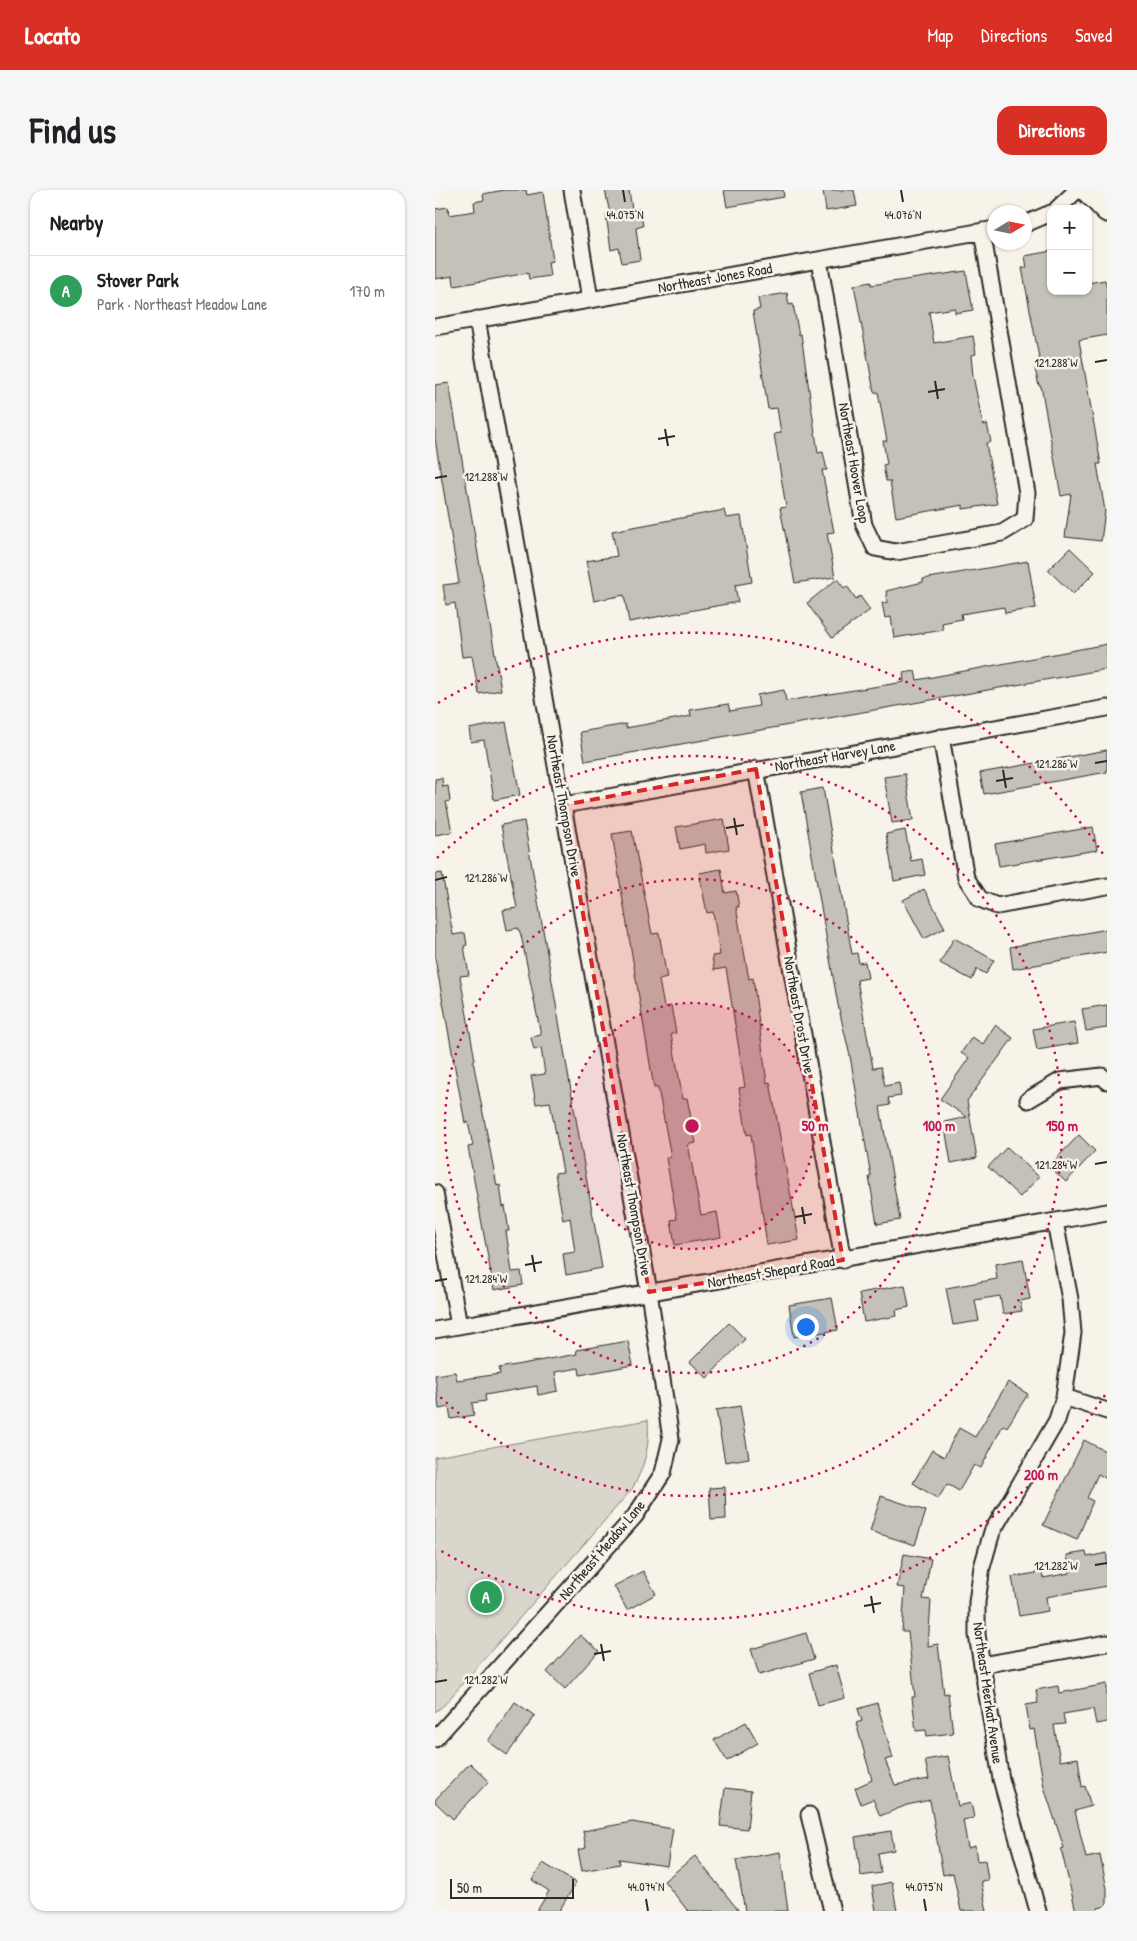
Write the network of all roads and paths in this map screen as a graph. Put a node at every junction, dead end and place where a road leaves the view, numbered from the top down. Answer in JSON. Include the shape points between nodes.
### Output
{"nodes":[{"id":1,"x":572,"y":190,"type":"edge"},
{"id":2,"x":1077,"y":190,"type":"edge"},
{"id":3,"x":1086,"y":190,"type":"edge"},
{"id":4,"x":1061,"y":205,"type":"edge"},
{"id":5,"x":1107,"y":211,"type":"edge"},
{"id":6,"x":1047,"y":215,"type":"edge"},
{"id":7,"x":1032,"y":221,"type":"edge"},
{"id":8,"x":987,"y":230,"type":"edge"},
{"id":9,"x":991,"y":250,"type":"edge"},
{"id":10,"x":819,"y":260,"type":"junction"},
{"id":11,"x":590,"y":299,"type":"junction"},
{"id":12,"x":477,"y":319,"type":"junction"},
{"id":13,"x":435,"y":327,"type":"edge"},
{"id":14,"x":1107,"y":708,"type":"edge"},
{"id":15,"x":941,"y":738,"type":"junction"},
{"id":16,"x":756,"y":770,"type":"junction"},
{"id":17,"x":564,"y":806,"type":"junction"},
{"id":18,"x":1107,"y":886,"type":"edge"},
{"id":19,"x":1107,"y":1080,"type":"edge"},
{"id":20,"x":1028,"y":1100,"type":"dead end"},
{"id":21,"x":435,"y":1193,"type":"edge"},
{"id":22,"x":1107,"y":1212,"type":"edge"},
{"id":23,"x":1055,"y":1222,"type":"junction"},
{"id":24,"x":843,"y":1260,"type":"junction"},
{"id":25,"x":649,"y":1292,"type":"junction"},
{"id":26,"x":459,"y":1326,"type":"junction"},
{"id":27,"x":435,"y":1330,"type":"edge"},
{"id":28,"x":1064,"y":1397,"type":"junction"},
{"id":29,"x":1107,"y":1412,"type":"edge"},
{"id":30,"x":1107,"y":1643,"type":"edge"},
{"id":31,"x":982,"y":1665,"type":"junction"},
{"id":32,"x":435,"y":1739,"type":"edge"},
{"id":33,"x":809,"y":1814,"type":"dead end"},
{"id":34,"x":832,"y":1911,"type":"edge"},
{"id":35,"x":1038,"y":1911,"type":"edge"}],
"edges":[{"from":1,"to":11,"type":"street"},
{"from":2,"to":4,"type":"street"},
{"from":3,"to":5,"type":"main road"},
{"from":6,"to":7,"type":"street"},
{"from":8,"to":10,"type":"street","name":"Northeast Jones Road"},
{"from":9,"to":10,"type":"street","name":"Northeast Hoover Loop","via":[[1027,493],[1025,519],[1002,533],[896,552],[875,548],[864,525]]},
{"from":10,"to":11,"type":"street","name":"Northeast Jones Road"},
{"from":11,"to":12,"type":"street","name":"Northeast Jones Road"},
{"from":12,"to":13,"type":"street","name":"Northeast Jones Road"},
{"from":12,"to":17,"type":"street","name":"Northeast Thompson Drive"},
{"from":14,"to":15,"type":"street","name":"Northeast Harvey Lane"},
{"from":15,"to":16,"type":"street","name":"Northeast Harvey Lane"},
{"from":15,"to":18,"type":"street","via":[[966,878],[980,899],[997,906]]},
{"from":16,"to":17,"type":"street","name":"Northeast Harvey Lane"},
{"from":16,"to":24,"type":"street","name":"Northeast Drost Drive"},
{"from":17,"to":25,"type":"street","name":"Northeast Thompson Drive"},
{"from":19,"to":20,"type":"street","via":[[1102,1076],[1060,1081]]},
{"from":21,"to":26,"type":"street"},
{"from":22,"to":23,"type":"street","name":"Northeast Shepard Road"},
{"from":23,"to":24,"type":"street","name":"Northeast Shepard Road"},
{"from":23,"to":28,"type":"street","name":"Northeast Meerkat Avenue","via":[[1073,1333]]},
{"from":24,"to":25,"type":"street","name":"Northeast Shepard Road"},
{"from":25,"to":26,"type":"street","name":"Northeast Shepard Road"},
{"from":25,"to":32,"type":"street","name":"Northeast Meadow Lane","via":[[671,1440],[663,1473],[635,1516]]},
{"from":26,"to":27,"type":"street","name":"Northeast Shepard Road"},
{"from":28,"to":29,"type":"street"},
{"from":28,"to":31,"type":"street","name":"Northeast Meerkat Avenue","via":[[1057,1420],[992,1532],[977,1602],[977,1635]]},
{"from":30,"to":31,"type":"street"},
{"from":31,"to":35,"type":"street","name":"Northeast Meerkat Avenue","via":[[1001,1779]]},
{"from":33,"to":34,"type":"street"}]}
